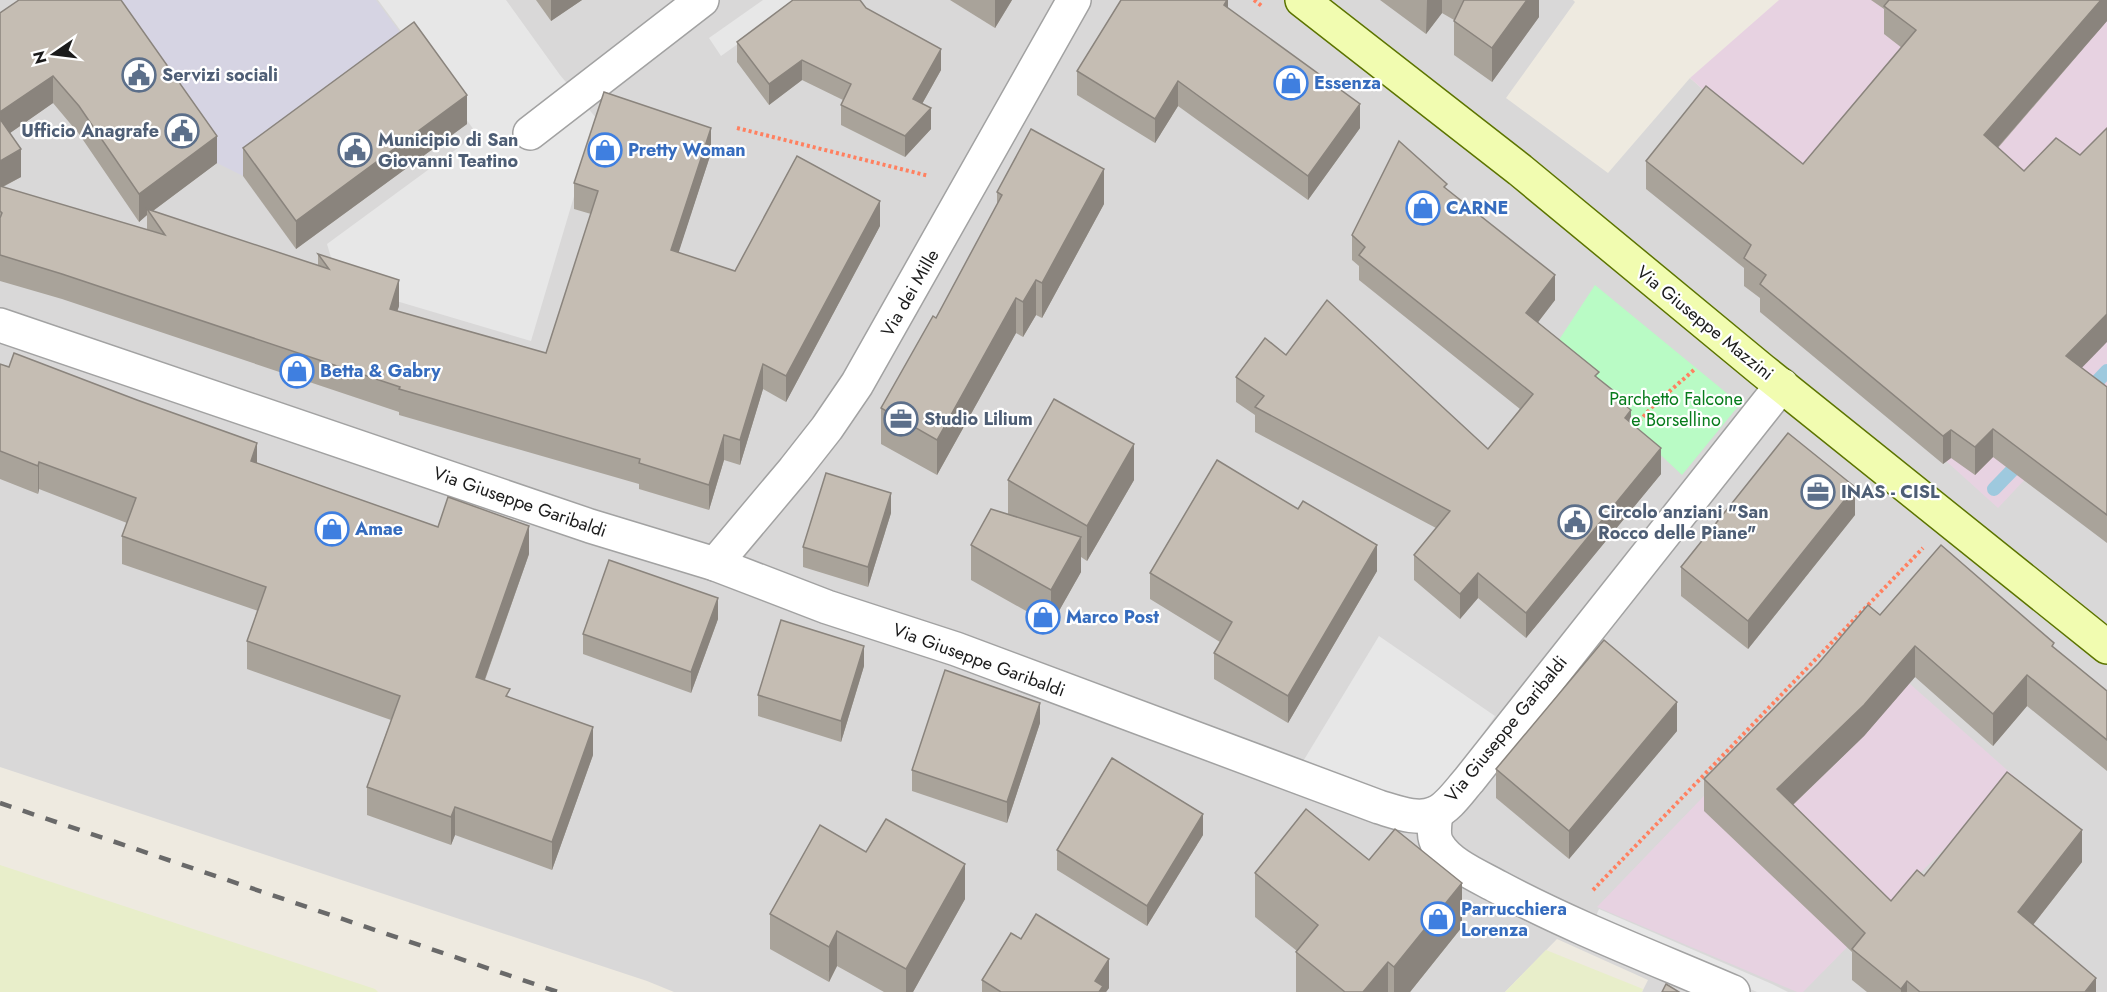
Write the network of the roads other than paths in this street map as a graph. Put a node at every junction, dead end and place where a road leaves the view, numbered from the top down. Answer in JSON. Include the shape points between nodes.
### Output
{"nodes":[{"id":1,"x":702,"y":0,"type":"edge"},
{"id":2,"x":1074,"y":0,"type":"edge"},
{"id":3,"x":1302,"y":0,"type":"edge"},
{"id":4,"x":530,"y":134,"type":"dead end"},
{"id":5,"x":0,"y":325,"type":"edge"},
{"id":6,"x":1782,"y":385,"type":"junction"},
{"id":7,"x":715,"y":564,"type":"junction"},
{"id":8,"x":2107,"y":647,"type":"edge"},
{"id":9,"x":1436,"y":813,"type":"junction"},
{"id":10,"x":1732,"y":992,"type":"edge"}],
"edges":[{"from":1,"to":4,"type":"street"},
{"from":2,"to":7,"type":"street","name":"Via dei Mille","via":[[857,384],[794,470]]},
{"from":3,"to":6,"type":"street","name":"Via Giuseppe Mazzini","via":[[1502,156]]},
{"from":5,"to":7,"type":"street","name":"Via Giuseppe Garibaldi","via":[[590,526]]},
{"from":6,"to":8,"type":"street","name":"Via Giuseppe Mazzini"},
{"from":6,"to":9,"type":"street","name":"Via Giuseppe Garibaldi","via":[[1469,780]]},
{"from":7,"to":9,"type":"street","name":"Via Giuseppe Garibaldi","via":[[827,607],[956,649],[1379,807],[1416,816]]},
{"from":9,"to":10,"type":"street","via":[[1437,844],[1446,855],[1485,880],[1569,922]]}]}
